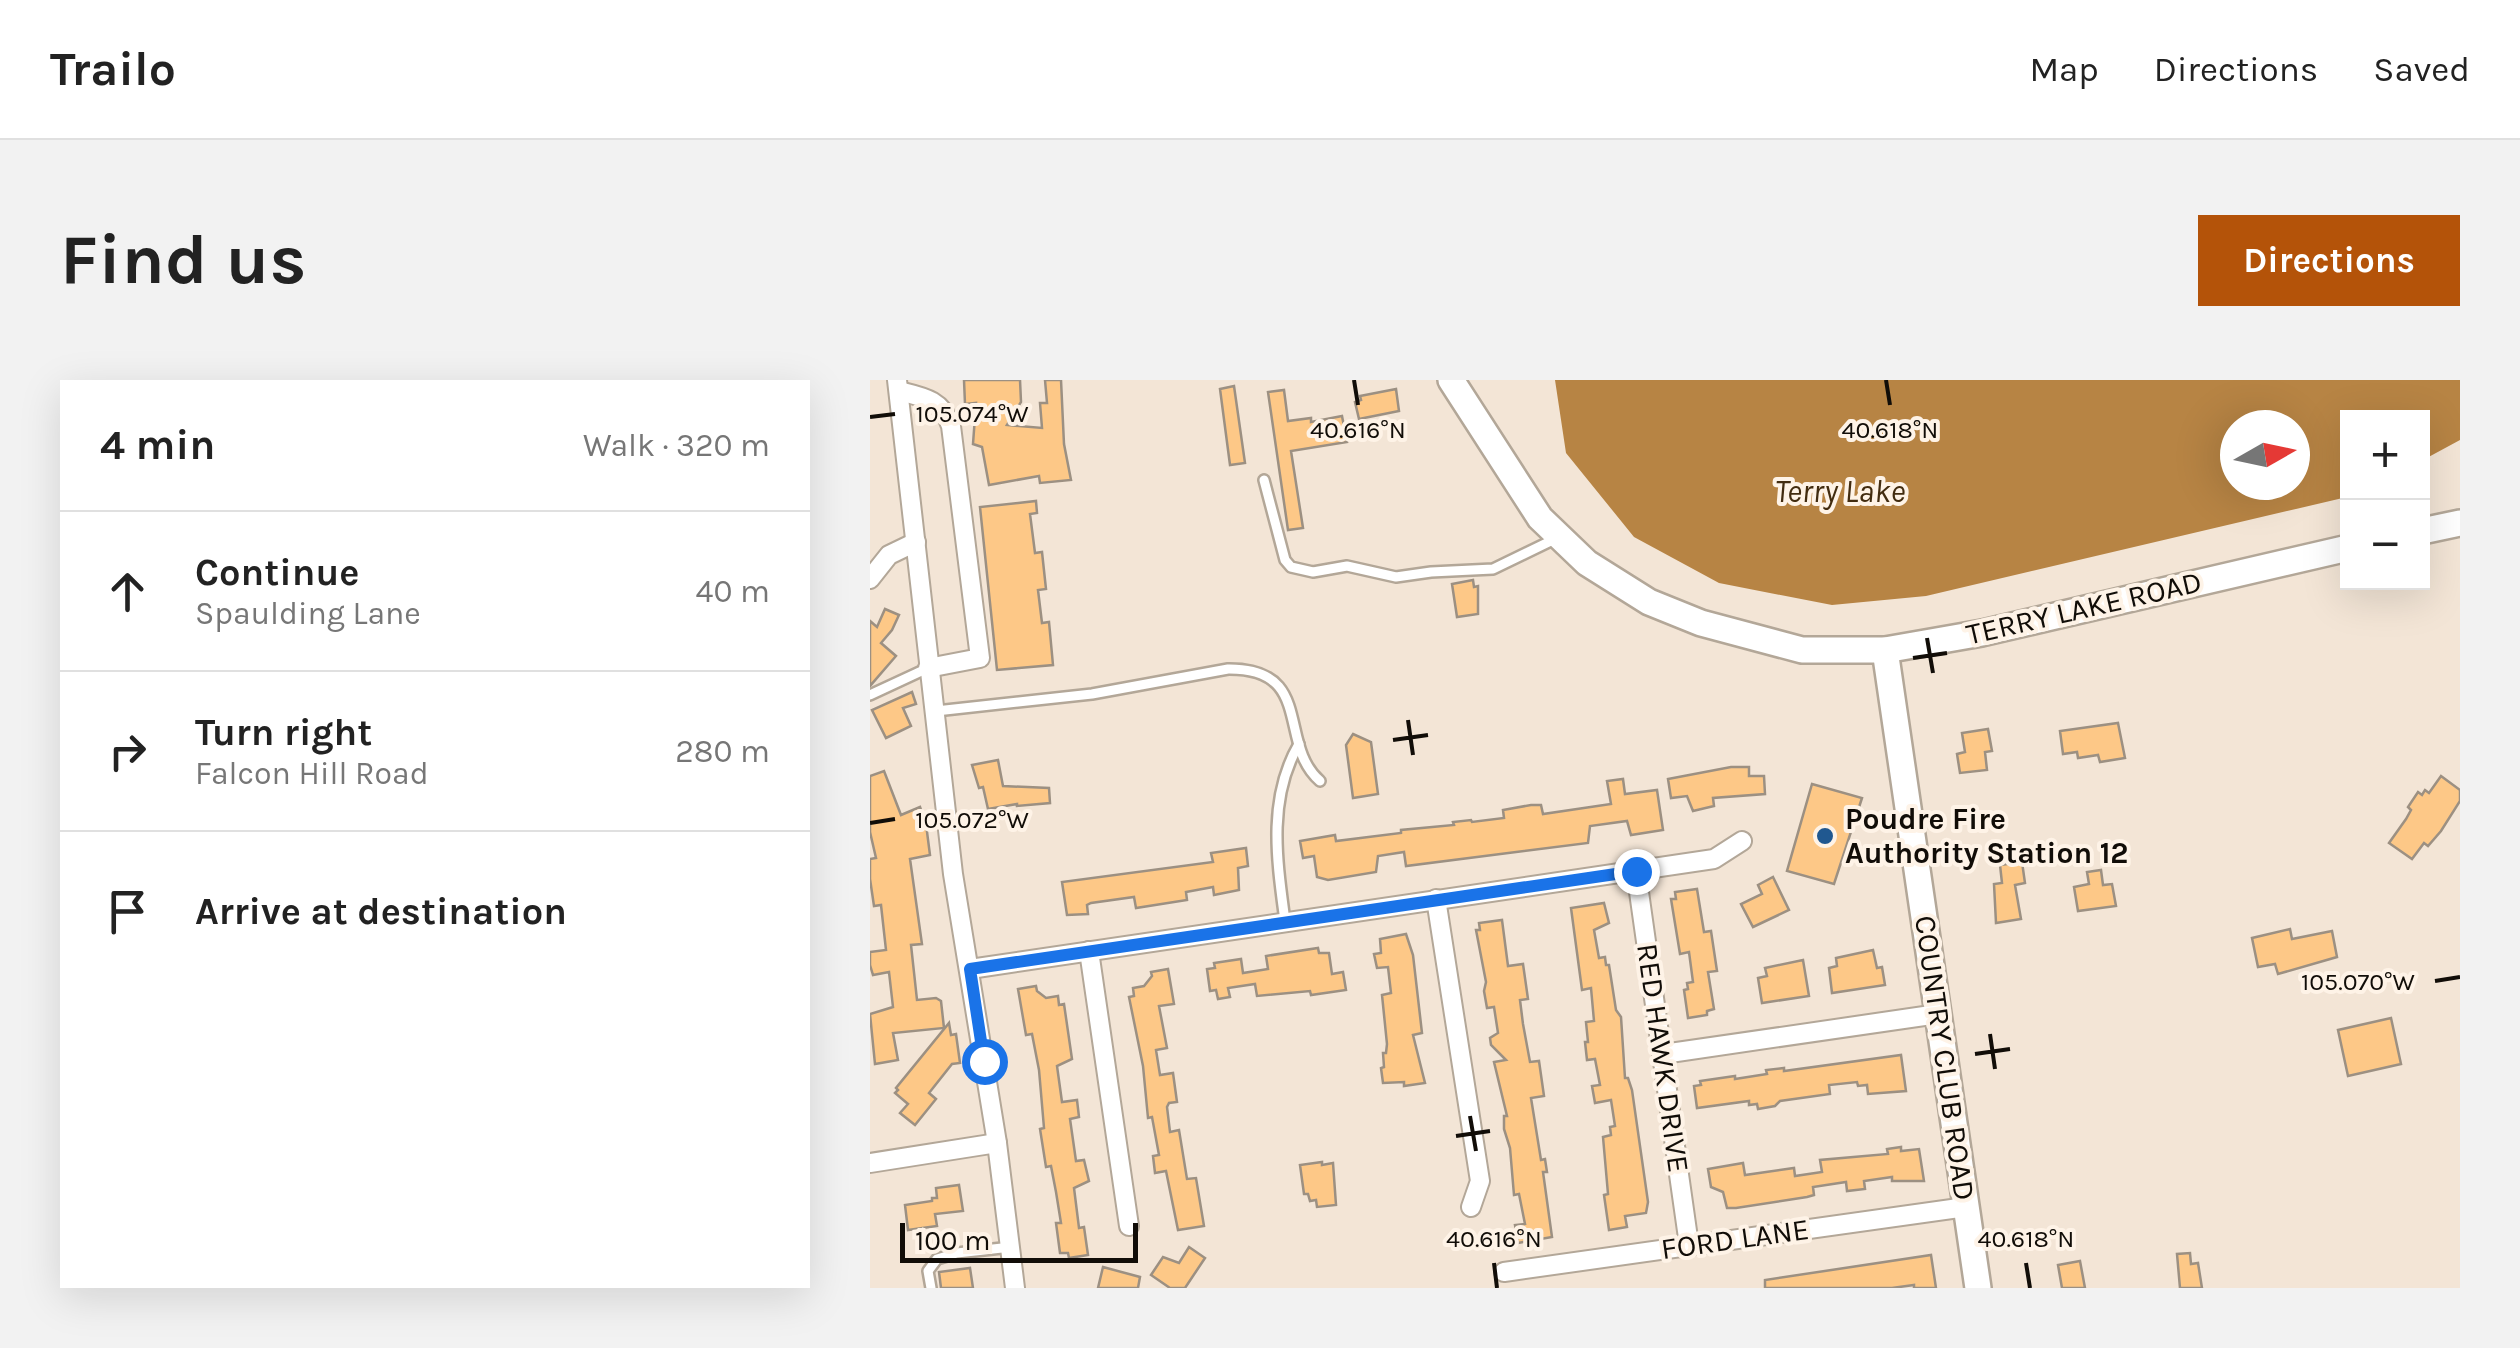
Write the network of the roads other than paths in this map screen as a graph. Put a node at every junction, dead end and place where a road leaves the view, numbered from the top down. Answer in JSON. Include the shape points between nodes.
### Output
{"nodes":[{"id":1,"x":1451,"y":380,"type":"edge"},
{"id":2,"x":898,"y":386,"type":"edge"},
{"id":3,"x":1264,"y":480,"type":"dead end"},
{"id":4,"x":2460,"y":523,"type":"edge"},
{"id":5,"x":2430,"y":529,"type":"edge"},
{"id":6,"x":1559,"y":536,"type":"junction"},
{"id":7,"x":916,"y":542,"type":"junction"},
{"id":8,"x":2340,"y":550,"type":"edge"},
{"id":9,"x":870,"y":579,"type":"edge"},
{"id":10,"x":1885,"y":650,"type":"junction"},
{"id":11,"x":928,"y":668,"type":"junction"},
{"id":12,"x":870,"y":695,"type":"edge"},
{"id":13,"x":933,"y":712,"type":"junction"},
{"id":14,"x":1299,"y":744,"type":"junction"},
{"id":15,"x":1320,"y":781,"type":"dead end"},
{"id":16,"x":1742,"y":841,"type":"dead end"},
{"id":17,"x":1636,"y":871,"type":"junction"},
{"id":18,"x":1436,"y":899,"type":"junction"},
{"id":19,"x":1286,"y":922,"type":"junction"},
{"id":20,"x":1089,"y":950,"type":"junction"},
{"id":21,"x":970,"y":969,"type":"junction"},
{"id":22,"x":1938,"y":1014,"type":"junction"},
{"id":23,"x":1662,"y":1054,"type":"junction"},
{"id":24,"x":997,"y":1143,"type":"junction"},
{"id":25,"x":870,"y":1163,"type":"edge"},
{"id":26,"x":1966,"y":1207,"type":"junction"},
{"id":27,"x":1472,"y":1208,"type":"dead end"},
{"id":28,"x":1129,"y":1226,"type":"dead end"},
{"id":29,"x":1689,"y":1245,"type":"junction"},
{"id":30,"x":1011,"y":1247,"type":"junction"},
{"id":31,"x":1504,"y":1272,"type":"dead end"},
{"id":32,"x":931,"y":1288,"type":"edge"},
{"id":33,"x":1015,"y":1288,"type":"edge"},
{"id":34,"x":1978,"y":1288,"type":"edge"}],
"edges":[{"from":1,"to":6,"type":"main road","name":"TERRY LAKE ROAD","via":[[1540,518]]},
{"from":2,"to":7,"type":"street"},
{"from":2,"to":11,"type":"street","via":[[941,406],[952,426],[980,658]]},
{"from":3,"to":6,"type":"lane","via":[[1285,560],[1313,572],[1348,566],[1396,577],[1493,569]]},
{"from":4,"to":5,"type":"main road"},
{"from":6,"to":10,"type":"main road","name":"TERRY LAKE ROAD","via":[[1587,563],[1649,602],[1701,623],[1802,650]]},
{"from":7,"to":9,"type":"street","via":[[889,555]]},
{"from":7,"to":11,"type":"street"},
{"from":8,"to":10,"type":"main road","name":"TERRY LAKE ROAD"},
{"from":10,"to":22,"type":"main road","name":"COUNTRY CLUB ROAD"},
{"from":11,"to":12,"type":"lane"},
{"from":11,"to":13,"type":"street"},
{"from":13,"to":14,"type":"lane","via":[[1248,669],[1280,690],[1293,710]]},
{"from":13,"to":21,"type":"street"},
{"from":14,"to":15,"type":"lane","via":[[1307,770]]},
{"from":14,"to":19,"type":"lane","via":[[1279,792]]},
{"from":16,"to":17,"type":"street","via":[[1714,859]]},
{"from":17,"to":18,"type":"street"},
{"from":17,"to":23,"type":"street","name":"RED HAWK DRIVE"},
{"from":18,"to":19,"type":"street"},
{"from":18,"to":27,"type":"street","via":[[1480,1181]]},
{"from":19,"to":20,"type":"street"},
{"from":20,"to":21,"type":"street"},
{"from":20,"to":28,"type":"street"},
{"from":21,"to":24,"type":"street"},
{"from":22,"to":23,"type":"street"},
{"from":22,"to":26,"type":"main road","name":"COUNTRY CLUB ROAD"},
{"from":23,"to":29,"type":"street","name":"RED HAWK DRIVE"},
{"from":24,"to":25,"type":"street"},
{"from":24,"to":30,"type":"street"},
{"from":26,"to":29,"type":"street","name":"FORD LANE"},
{"from":26,"to":34,"type":"main road","name":"COUNTRY CLUB ROAD"},
{"from":29,"to":31,"type":"street","name":"FORD LANE"},
{"from":30,"to":32,"type":"lane","via":[[938,1259],[928,1272]]},
{"from":30,"to":33,"type":"street"}]}
